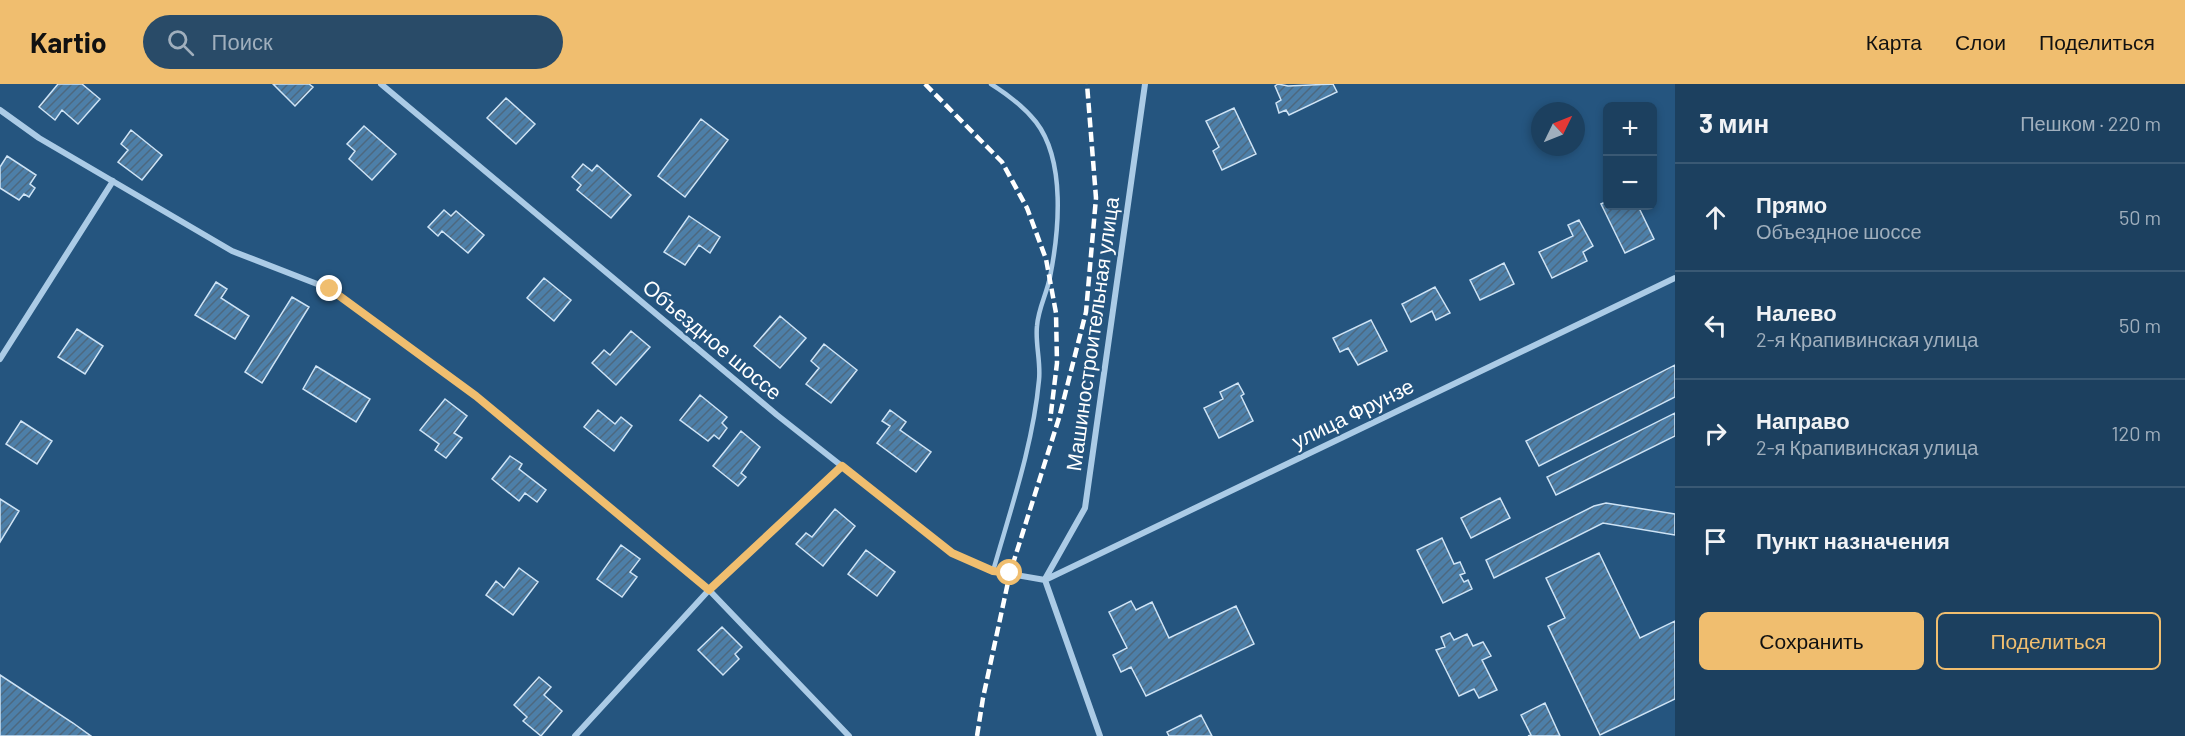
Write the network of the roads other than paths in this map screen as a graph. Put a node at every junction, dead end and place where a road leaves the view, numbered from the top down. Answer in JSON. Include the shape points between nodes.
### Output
{"nodes":[{"id":1,"x":381,"y":84,"type":"edge"},
{"id":2,"x":991,"y":84,"type":"edge"},
{"id":3,"x":1145,"y":84,"type":"edge"},
{"id":4,"x":0,"y":110,"type":"edge"},
{"id":5,"x":113,"y":181,"type":"junction"},
{"id":6,"x":1675,"y":278,"type":"edge"},
{"id":7,"x":0,"y":359,"type":"edge"},
{"id":8,"x":842,"y":466,"type":"junction"},
{"id":9,"x":993,"y":571,"type":"junction"},
{"id":10,"x":1045,"y":579,"type":"junction"},
{"id":11,"x":709,"y":590,"type":"junction"},
{"id":12,"x":575,"y":736,"type":"edge"},
{"id":13,"x":849,"y":736,"type":"edge"},
{"id":14,"x":1100,"y":736,"type":"edge"}],
"edges":[{"from":1,"to":8,"type":"street","name":"Объездное шоссе"},
{"from":2,"to":9,"type":"lane","via":[[1036,123],[1053,158],[1058,201],[1050,280],[1036,326],[1039,379],[1028,447]]},
{"from":3,"to":10,"type":"street","name":"Машиностроительная улица","via":[[1085,508]]},
{"from":4,"to":5,"type":"street"},
{"from":5,"to":7,"type":"street"},
{"from":5,"to":11,"type":"street","via":[[232,251],[330,289],[476,396]]},
{"from":6,"to":10,"type":"street","name":"улица Фрунзе"},
{"from":8,"to":9,"type":"street","name":"Объездное шоссе","via":[[952,553]]},
{"from":8,"to":11,"type":"street"},
{"from":9,"to":10,"type":"street","name":"Объездное шоссе"},
{"from":10,"to":14,"type":"street"},
{"from":11,"to":12,"type":"street"},
{"from":11,"to":13,"type":"street"}]}
